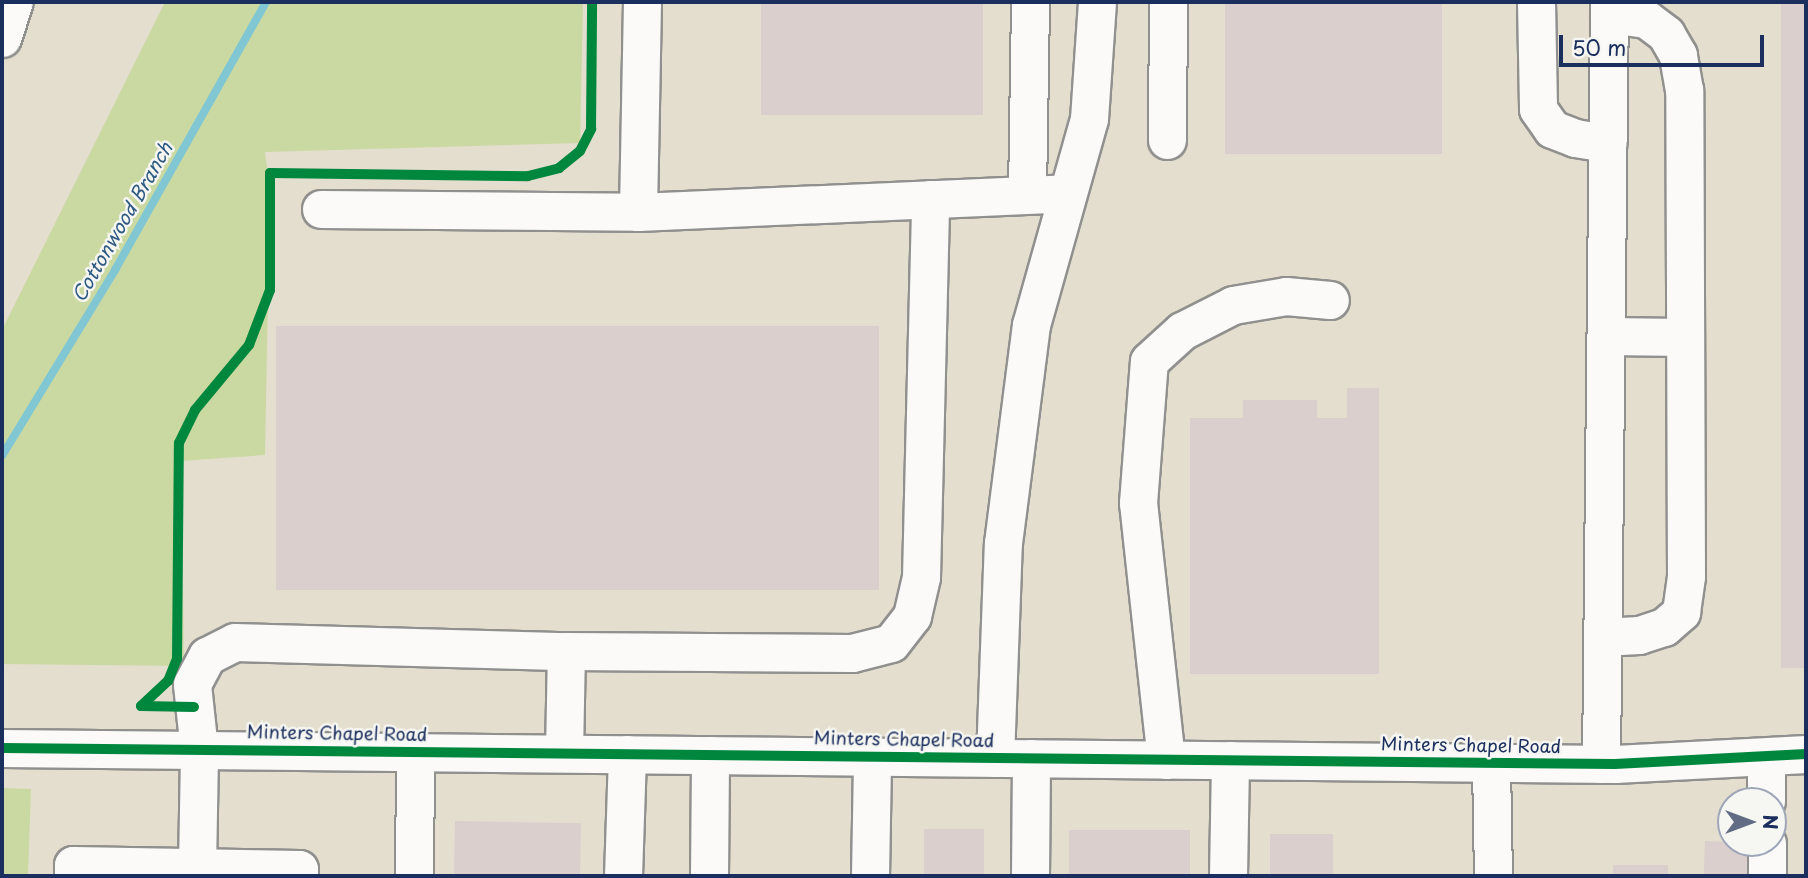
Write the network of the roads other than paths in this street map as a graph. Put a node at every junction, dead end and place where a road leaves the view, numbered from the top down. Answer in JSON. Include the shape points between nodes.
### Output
{"nodes":[{"id":1,"x":14,"y":2,"type":"edge"},
{"id":2,"x":642,"y":2,"type":"edge"},
{"id":3,"x":1030,"y":2,"type":"edge"},
{"id":4,"x":1097,"y":2,"type":"edge"},
{"id":5,"x":1168,"y":2,"type":"edge"},
{"id":6,"x":1536,"y":2,"type":"edge"},
{"id":7,"x":1609,"y":8,"type":"edge"},
{"id":8,"x":2,"y":38,"type":"edge"},
{"id":9,"x":1167,"y":140,"type":"dead end"},
{"id":10,"x":1608,"y":143,"type":"junction"},
{"id":11,"x":1067,"y":192,"type":"junction"},
{"id":12,"x":1027,"y":194,"type":"junction"},
{"id":13,"x":930,"y":199,"type":"junction"},
{"id":14,"x":321,"y":209,"type":"dead end"},
{"id":15,"x":638,"y":212,"type":"junction"},
{"id":16,"x":1330,"y":300,"type":"dead end"},
{"id":17,"x":1605,"y":337,"type":"junction"},
{"id":18,"x":1685,"y":337,"type":"junction"},
{"id":19,"x":1602,"y":637,"type":"junction"},
{"id":20,"x":566,"y":651,"type":"junction"},
{"id":21,"x":2,"y":748,"type":"edge"},
{"id":22,"x":199,"y":750,"type":"junction"},
{"id":23,"x":415,"y":752,"type":"junction"},
{"id":24,"x":564,"y":753,"type":"junction"},
{"id":25,"x":626,"y":754,"type":"junction"},
{"id":26,"x":1806,"y":754,"type":"edge"},
{"id":27,"x":710,"y":755,"type":"junction"},
{"id":28,"x":872,"y":757,"type":"junction"},
{"id":29,"x":995,"y":758,"type":"junction"},
{"id":30,"x":1031,"y":758,"type":"junction"},
{"id":31,"x":1766,"y":758,"type":"junction"},
{"id":32,"x":1166,"y":760,"type":"junction"},
{"id":33,"x":1230,"y":760,"type":"junction"},
{"id":34,"x":1491,"y":763,"type":"junction"},
{"id":35,"x":1601,"y":764,"type":"junction"},
{"id":36,"x":1766,"y":787,"type":"edge"},
{"id":37,"x":1767,"y":857,"type":"edge"},
{"id":38,"x":197,"y":868,"type":"junction"},
{"id":39,"x":73,"y":876,"type":"edge"},
{"id":40,"x":299,"y":876,"type":"edge"},
{"id":41,"x":415,"y":876,"type":"edge"},
{"id":42,"x":623,"y":876,"type":"edge"},
{"id":43,"x":709,"y":876,"type":"edge"},
{"id":44,"x":870,"y":876,"type":"edge"},
{"id":45,"x":1030,"y":876,"type":"edge"},
{"id":46,"x":1228,"y":876,"type":"edge"},
{"id":47,"x":1493,"y":876,"type":"edge"},
{"id":48,"x":1767,"y":876,"type":"edge"}],
"edges":[{"from":1,"to":8,"type":"street"},
{"from":2,"to":15,"type":"street"},
{"from":3,"to":12,"type":"street"},
{"from":4,"to":11,"type":"street","via":[[1089,119]]},
{"from":5,"to":9,"type":"street"},
{"from":6,"to":10,"type":"street","via":[[1538,108],[1552,129]]},
{"from":7,"to":10,"type":"street"},
{"from":7,"to":18,"type":"street","via":[[1646,19],[1666,34],[1678,55],[1684,90]]},
{"from":10,"to":17,"type":"street"},
{"from":11,"to":12,"type":"street"},
{"from":11,"to":29,"type":"street","via":[[1031,325],[1004,529]]},
{"from":12,"to":13,"type":"street"},
{"from":13,"to":15,"type":"street"},
{"from":13,"to":20,"type":"street","via":[[921,577],[912,616],[891,643],[852,653]]},
{"from":14,"to":15,"type":"street"},
{"from":16,"to":32,"type":"street","via":[[1286,296],[1233,305],[1182,331],[1149,361],[1138,503]]},
{"from":17,"to":18,"type":"street"},
{"from":17,"to":19,"type":"street"},
{"from":18,"to":19,"type":"street","via":[[1686,576],[1681,612],[1664,627],[1639,635]]},
{"from":19,"to":35,"type":"street"},
{"from":20,"to":22,"type":"street","via":[[235,642],[207,656],[192,684]]},
{"from":20,"to":24,"type":"street"},
{"from":21,"to":22,"type":"street","name":"Minters Chapel Road"},
{"from":22,"to":23,"type":"street","name":"Minters Chapel Road"},
{"from":22,"to":38,"type":"street"},
{"from":23,"to":24,"type":"street","name":"Minters Chapel Road"},
{"from":23,"to":41,"type":"street"},
{"from":24,"to":25,"type":"street","name":"Minters Chapel Road"},
{"from":25,"to":27,"type":"street","name":"Minters Chapel Road"},
{"from":25,"to":42,"type":"street"},
{"from":26,"to":31,"type":"street","name":"Minters Chapel Road"},
{"from":27,"to":28,"type":"street","name":"Minters Chapel Road"},
{"from":27,"to":43,"type":"street"},
{"from":28,"to":29,"type":"street","name":"Minters Chapel Road"},
{"from":28,"to":44,"type":"street"},
{"from":29,"to":30,"type":"street","name":"Minters Chapel Road"},
{"from":30,"to":32,"type":"street","name":"Minters Chapel Road"},
{"from":30,"to":45,"type":"street"},
{"from":31,"to":35,"type":"street","name":"Minters Chapel Road"},
{"from":31,"to":36,"type":"street"},
{"from":32,"to":33,"type":"street","name":"Minters Chapel Road"},
{"from":33,"to":34,"type":"street","name":"Minters Chapel Road"},
{"from":33,"to":46,"type":"street"},
{"from":34,"to":35,"type":"street","name":"Minters Chapel Road"},
{"from":34,"to":47,"type":"street"},
{"from":37,"to":48,"type":"street"},
{"from":38,"to":39,"type":"street","via":[[73,866]]},
{"from":38,"to":40,"type":"street","via":[[299,869]]}]}
